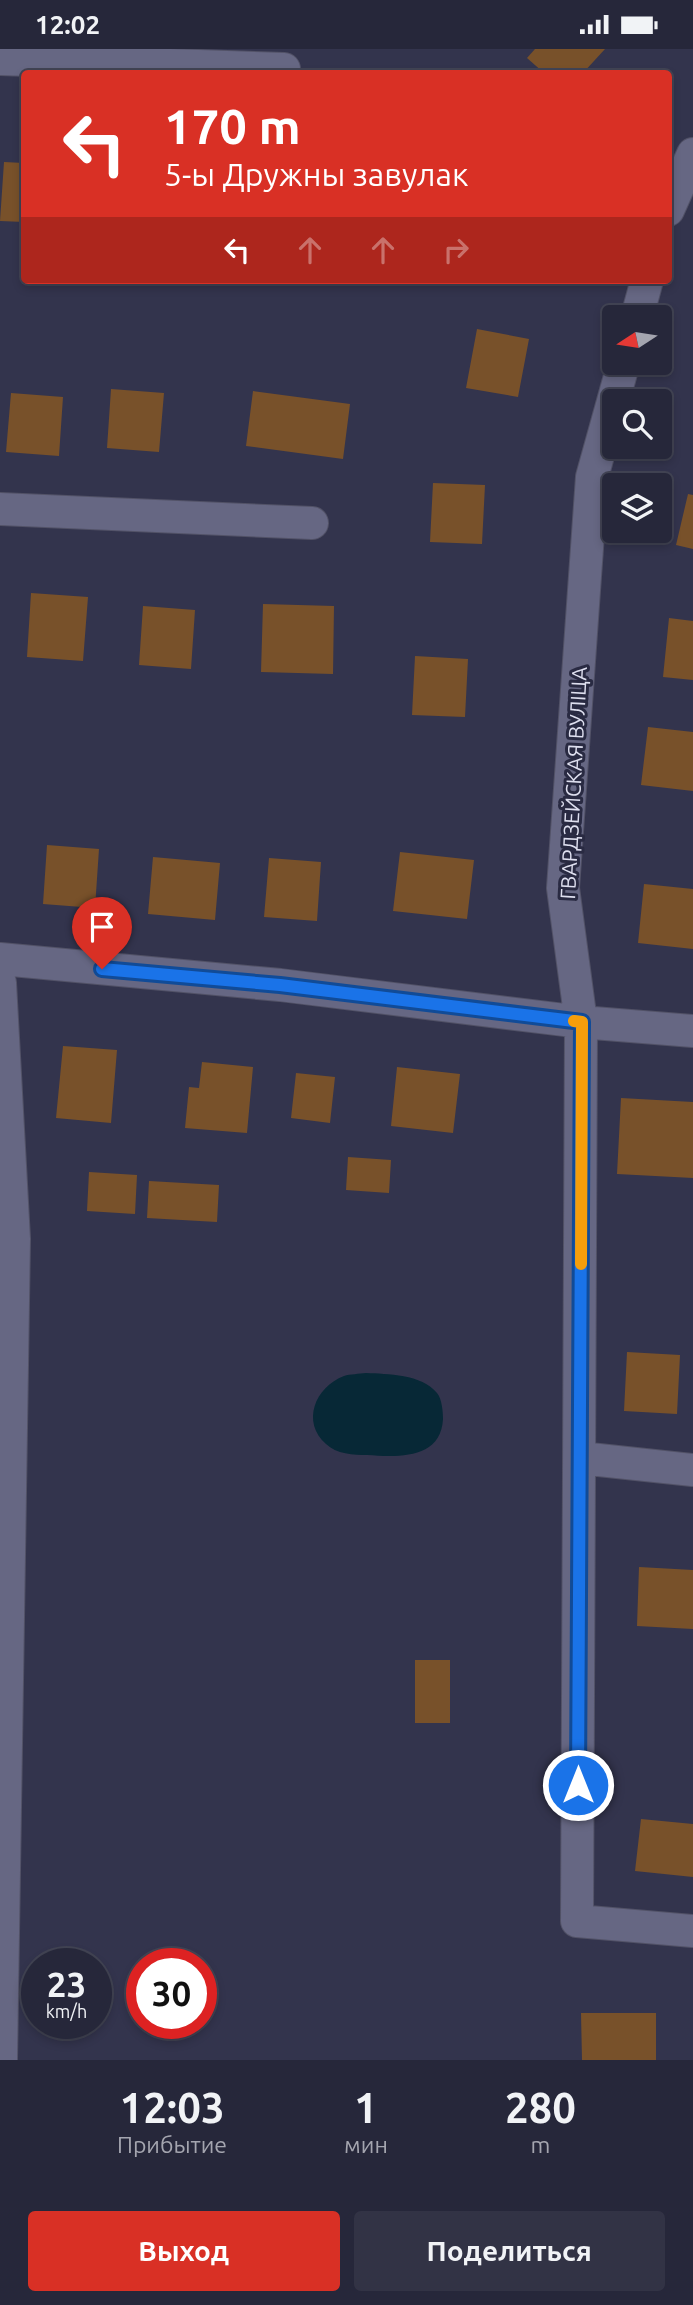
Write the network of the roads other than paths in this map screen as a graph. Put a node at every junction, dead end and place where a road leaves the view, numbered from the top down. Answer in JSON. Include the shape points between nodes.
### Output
{"nodes":[{"id":1,"x":0,"y":59,"type":"edge"},
{"id":2,"x":284,"y":69,"type":"dead end"},
{"id":3,"x":693,"y":154,"type":"edge"},
{"id":4,"x":672,"y":201,"type":"edge"},
{"id":5,"x":647,"y":284,"type":"edge"},
{"id":6,"x":641,"y":305,"type":"edge"},
{"id":7,"x":620,"y":375,"type":"edge"},
{"id":8,"x":0,"y":509,"type":"edge"},
{"id":9,"x":312,"y":523,"type":"dead end"},
{"id":10,"x":0,"y":959,"type":"edge"},
{"id":11,"x":0,"y":983,"type":"edge"},
{"id":12,"x":582,"y":1022,"type":"junction"},
{"id":13,"x":693,"y":1031,"type":"edge"},
{"id":14,"x":580,"y":1458,"type":"junction"},
{"id":15,"x":693,"y":1470,"type":"edge"},
{"id":16,"x":693,"y":1931,"type":"edge"},
{"id":17,"x":1,"y":2060,"type":"edge"}],
"edges":[{"from":1,"to":2,"type":"street"},
{"from":3,"to":4,"type":"street"},
{"from":5,"to":6,"type":"street"},
{"from":7,"to":12,"type":"street","name":"ГВАРДЗЕЙСКАЯ ВУЛІЦА","via":[[592,477],[563,888]]},
{"from":8,"to":9,"type":"street"},
{"from":10,"to":12,"type":"street","via":[[280,985]]},
{"from":11,"to":17,"type":"street","via":[[14,1239]]},
{"from":12,"to":13,"type":"street"},
{"from":12,"to":14,"type":"street","name":"ГВАРДЗЕЙСКАЯ ВУЛІЦА"},
{"from":14,"to":15,"type":"street"},
{"from":14,"to":16,"type":"street","name":"ГВАРДЗЕЙСКАЯ ВУЛІЦА","via":[[577,1921]]}]}
